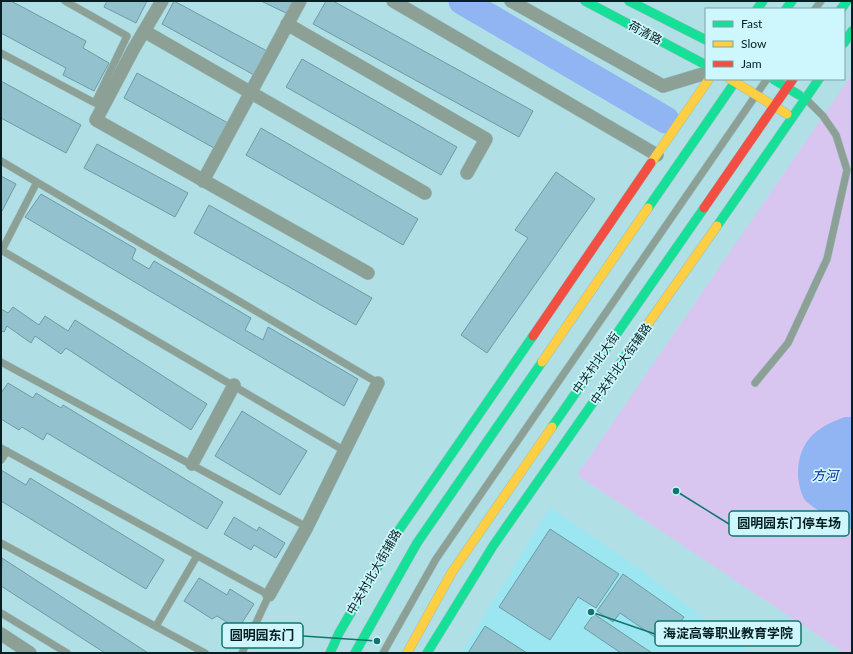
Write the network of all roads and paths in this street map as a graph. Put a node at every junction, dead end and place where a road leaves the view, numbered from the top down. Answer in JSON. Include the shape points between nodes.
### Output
{"nodes":[{"id":1,"x":65,"y":1,"type":"edge"},
{"id":2,"x":162,"y":1,"type":"edge"},
{"id":3,"x":300,"y":1,"type":"edge"},
{"id":4,"x":393,"y":1,"type":"edge"},
{"id":5,"x":511,"y":1,"type":"edge"},
{"id":6,"x":585,"y":1,"type":"edge"},
{"id":7,"x":629,"y":1,"type":"edge"},
{"id":8,"x":288,"y":24,"type":"junction"},
{"id":9,"x":144,"y":31,"type":"junction"},
{"id":10,"x":852,"y":31,"type":"edge"},
{"id":11,"x":705,"y":39,"type":"edge"},
{"id":12,"x":845,"y":42,"type":"edge"},
{"id":13,"x":1,"y":52,"type":"edge"},
{"id":14,"x":705,"y":64,"type":"edge"},
{"id":15,"x":705,"y":73,"type":"edge"},
{"id":16,"x":708,"y":80,"type":"edge"},
{"id":17,"x":734,"y":80,"type":"edge"},
{"id":18,"x":765,"y":80,"type":"edge"},
{"id":19,"x":775,"y":80,"type":"edge"},
{"id":20,"x":792,"y":80,"type":"edge"},
{"id":21,"x":818,"y":80,"type":"edge"},
{"id":22,"x":787,"y":88,"type":"junction"},
{"id":23,"x":250,"y":93,"type":"junction"},
{"id":24,"x":756,"y":95,"type":"junction"},
{"id":25,"x":806,"y":99,"type":"junction"},
{"id":26,"x":774,"y":106,"type":"junction"},
{"id":27,"x":793,"y":118,"type":"junction"},
{"id":28,"x":657,"y":154,"type":"junction"},
{"id":29,"x":1,"y":161,"type":"edge"},
{"id":30,"x":467,"y":173,"type":"dead end"},
{"id":31,"x":203,"y":181,"type":"junction"},
{"id":32,"x":38,"y":182,"type":"junction"},
{"id":33,"x":425,"y":193,"type":"dead end"},
{"id":34,"x":2,"y":250,"type":"edge"},
{"id":35,"x":368,"y":273,"type":"dead end"},
{"id":36,"x":1,"y":362,"type":"edge"},
{"id":37,"x":378,"y":383,"type":"joint"},
{"id":38,"x":755,"y":383,"type":"dead end"},
{"id":39,"x":234,"y":385,"type":"junction"},
{"id":40,"x":4,"y":450,"type":"edge"},
{"id":41,"x":345,"y":451,"type":"junction"},
{"id":42,"x":1,"y":460,"type":"edge"},
{"id":43,"x":192,"y":464,"type":"junction"},
{"id":44,"x":307,"y":527,"type":"junction"},
{"id":45,"x":1,"y":543,"type":"edge"},
{"id":46,"x":197,"y":556,"type":"junction"},
{"id":47,"x":269,"y":595,"type":"junction"},
{"id":48,"x":1,"y":613,"type":"edge"},
{"id":49,"x":156,"y":626,"type":"junction"},
{"id":50,"x":1,"y":634,"type":"edge"},
{"id":51,"x":30,"y":653,"type":"edge"},
{"id":52,"x":66,"y":653,"type":"edge"},
{"id":53,"x":205,"y":653,"type":"edge"},
{"id":54,"x":242,"y":653,"type":"edge"},
{"id":55,"x":330,"y":653,"type":"edge"},
{"id":56,"x":355,"y":653,"type":"edge"},
{"id":57,"x":383,"y":653,"type":"edge"},
{"id":58,"x":407,"y":653,"type":"edge"},
{"id":59,"x":427,"y":653,"type":"edge"}],
"edges":[{"from":1,"to":13,"type":"lane","via":[[127,36],[95,103]]},
{"from":2,"to":9,"type":"street"},
{"from":3,"to":8,"type":"street"},
{"from":4,"to":28,"type":"street"},
{"from":5,"to":15,"type":"street","via":[[663,86]]},
{"from":6,"to":14,"type":"main road","name":"荷清路"},
{"from":7,"to":11,"type":"main road","name":"荷清路"},
{"from":8,"to":23,"type":"street"},
{"from":8,"to":30,"type":"street","via":[[486,139]]},
{"from":9,"to":23,"type":"street"},
{"from":9,"to":31,"type":"street","via":[[96,120]]},
{"from":10,"to":12,"type":"main road"},
{"from":16,"to":28,"type":"main road","name":"中关村北大街辅路"},
{"from":17,"to":24,"type":"main road"},
{"from":17,"to":56,"type":"main road","via":[[417,543]]},
{"from":18,"to":24,"type":"lane","name":"中关村北大街"},
{"from":19,"to":22,"type":"main road"},
{"from":20,"to":22,"type":"main road","name":"中关村北大街"},
{"from":21,"to":25,"type":"main road","name":"中关村北大街辅路"},
{"from":22,"to":25,"type":"main road"},
{"from":22,"to":26,"type":"main road","name":"中关村北大街"},
{"from":23,"to":31,"type":"street"},
{"from":23,"to":33,"type":"street"},
{"from":24,"to":26,"type":"main road"},
{"from":24,"to":57,"type":"lane","name":"中关村北大街","via":[[436,559]]},
{"from":25,"to":27,"type":"main road","name":"中关村北大街辅路"},
{"from":25,"to":38,"type":"lane","via":[[823,116],[836,135],[848,170],[827,259],[788,343]]},
{"from":26,"to":27,"type":"main road"},
{"from":26,"to":58,"type":"main road","name":"中关村北大街","via":[[452,572]]},
{"from":27,"to":59,"type":"main road","name":"中关村北大街辅路","via":[[493,546]]},
{"from":28,"to":55,"type":"main road","name":"中关村北大街辅路","via":[[399,530]]},
{"from":29,"to":32,"type":"lane"},
{"from":31,"to":35,"type":"street"},
{"from":32,"to":34,"type":"lane"},
{"from":32,"to":37,"type":"lane"},
{"from":34,"to":39,"type":"lane"},
{"from":36,"to":43,"type":"lane"},
{"from":37,"to":41,"type":"street"},
{"from":39,"to":41,"type":"lane"},
{"from":39,"to":43,"type":"street"},
{"from":40,"to":42,"type":"lane"},
{"from":40,"to":46,"type":"lane"},
{"from":41,"to":44,"type":"street"},
{"from":43,"to":44,"type":"lane"},
{"from":44,"to":47,"type":"street"},
{"from":45,"to":49,"type":"lane"},
{"from":46,"to":47,"type":"lane"},
{"from":46,"to":49,"type":"lane"},
{"from":47,"to":54,"type":"lane"},
{"from":48,"to":52,"type":"lane"},
{"from":49,"to":53,"type":"lane"},
{"from":50,"to":51,"type":"street"}]}
